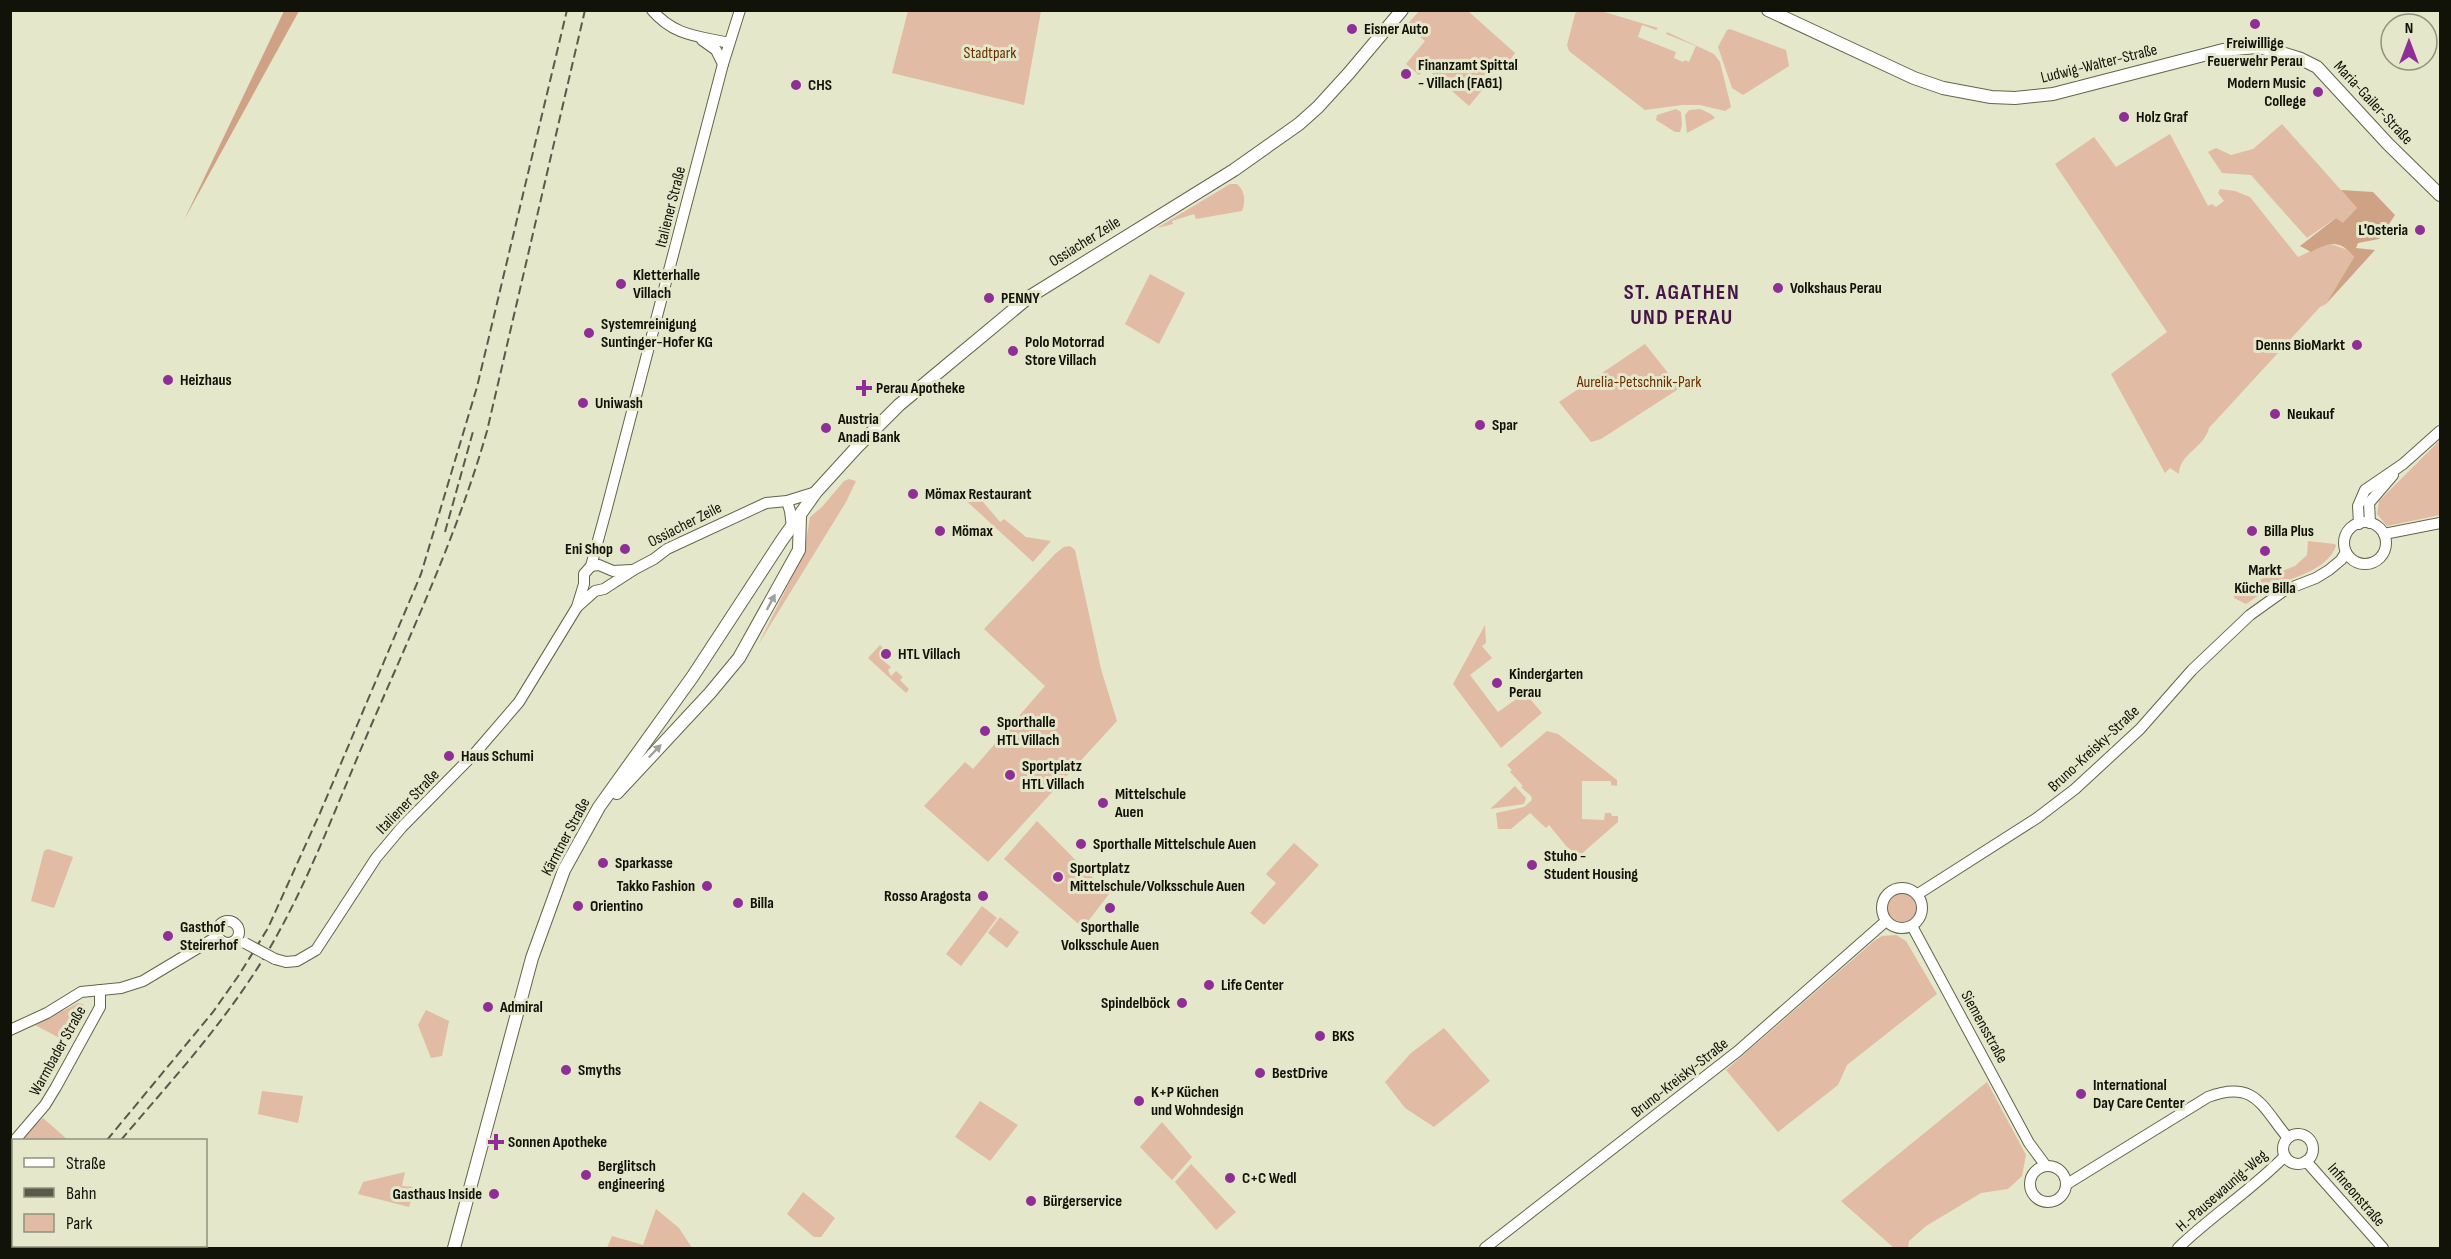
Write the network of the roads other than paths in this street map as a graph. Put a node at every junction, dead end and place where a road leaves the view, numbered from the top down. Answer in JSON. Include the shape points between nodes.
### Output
{"nodes":[{"id":1,"x":652,"y":10,"type":"edge"},
{"id":2,"x":740,"y":10,"type":"edge"},
{"id":3,"x":1402,"y":10,"type":"edge"},
{"id":4,"x":1768,"y":10,"type":"edge"},
{"id":5,"x":697,"y":36,"type":"junction"},
{"id":6,"x":729,"y":43,"type":"junction"},
{"id":7,"x":2272,"y":50,"type":"joint"},
{"id":8,"x":723,"y":64,"type":"junction"},
{"id":9,"x":2440,"y":195,"type":"edge"},
{"id":10,"x":2440,"y":431,"type":"edge"},
{"id":11,"x":816,"y":492,"type":"junction"},
{"id":12,"x":787,"y":501,"type":"junction"},
{"id":13,"x":800,"y":515,"type":"junction"},
{"id":14,"x":2364,"y":524,"type":"junction"},
{"id":15,"x":2440,"y":525,"type":"edge"},
{"id":16,"x":792,"y":527,"type":"junction"},
{"id":17,"x":2385,"y":537,"type":"junction"},
{"id":18,"x":2350,"y":556,"type":"junction"},
{"id":19,"x":598,"y":567,"type":"junction"},
{"id":20,"x":632,"y":570,"type":"junction"},
{"id":21,"x":584,"y":584,"type":"junction"},
{"id":22,"x":608,"y":585,"type":"junction"},
{"id":23,"x":595,"y":591,"type":"junction"},
{"id":24,"x":577,"y":607,"type":"junction"},
{"id":25,"x":599,"y":807,"type":"junction"},
{"id":26,"x":1918,"y":894,"type":"junction"},
{"id":27,"x":1886,"y":921,"type":"junction"},
{"id":28,"x":1912,"y":926,"type":"junction"},
{"id":29,"x":218,"y":936,"type":"junction"},
{"id":30,"x":241,"y":941,"type":"junction"},
{"id":31,"x":100,"y":990,"type":"junction"},
{"id":32,"x":10,"y":1030,"type":"edge"},
{"id":33,"x":2288,"y":1138,"type":"junction"},
{"id":34,"x":16,"y":1139,"type":"edge"},
{"id":35,"x":2284,"y":1156,"type":"junction"},
{"id":36,"x":2307,"y":1161,"type":"junction"},
{"id":37,"x":2043,"y":1167,"type":"junction"},
{"id":38,"x":2066,"y":1180,"type":"junction"},
{"id":39,"x":454,"y":1248,"type":"edge"},
{"id":40,"x":1485,"y":1248,"type":"edge"},
{"id":41,"x":2178,"y":1248,"type":"edge"},
{"id":42,"x":2383,"y":1248,"type":"edge"}],
"edges":[{"from":1,"to":5,"type":"street","via":[[678,32]]},
{"from":2,"to":6,"type":"street","name":"Italiener Straße"},
{"from":3,"to":11,"type":"main road","name":"Ossiacher Zeile","via":[[1342,81],[1299,124],[1234,170],[1029,297],[899,405]]},
{"from":4,"to":7,"type":"main road","name":"Ludwig-Walter-Straße","via":[[1914,78],[1991,97],[2053,94],[2223,50]]},
{"from":5,"to":6,"type":"street"},
{"from":5,"to":8,"type":"street","via":[[716,50]]},
{"from":6,"to":8,"type":"street","name":"Italiener Straße"},
{"from":7,"to":9,"type":"main road","name":"Maria-Gailer-Straße","via":[[2317,67]]},
{"from":8,"to":19,"type":"street","name":"Italiener Straße","via":[[595,550]]},
{"from":10,"to":14,"type":"street","name":"Bruno-Kreisky-Straße","via":[[2372,497]]},
{"from":11,"to":12,"type":"street","name":"Ossiacher Zeile"},
{"from":11,"to":13,"type":"main road","name":"Kärntner Straße"},
{"from":12,"to":16,"type":"street"},
{"from":12,"to":20,"type":"street","name":"Ossiacher Zeile","via":[[766,503],[667,549]]},
{"from":13,"to":16,"type":"main road","name":"Kärntner Straße"},
{"from":25,"to":13,"type":"main road","one_way":true,"via":[[617,793],[739,658],[799,550]]},
{"from":14,"to":17,"type":"street","via":[[2378,527]]},
{"from":14,"to":18,"type":"street","name":"Bruno-Kreisky-Straße","via":[[2346,536]]},
{"from":15,"to":17,"type":"street"},
{"from":16,"to":25,"type":"main road","name":"Kärntner Straße","via":[[693,676]]},
{"from":17,"to":18,"type":"street","via":[[2384,554],[2379,559],[2367,564]]},
{"from":18,"to":26,"type":"street","name":"Bruno-Kreisky-Straße","via":[[2316,578],[2285,590],[2250,615],[2192,670],[2140,729],[2075,789]]},
{"from":19,"to":20,"type":"street","name":"Ossiacher Zeile"},
{"from":19,"to":21,"type":"street","name":"Italiener Straße","via":[[584,574]]},
{"from":19,"to":22,"type":"street","name":"Italiener Straße","via":[[609,576]]},
{"from":20,"to":22,"type":"street","name":"Ossiacher Zeile"},
{"from":21,"to":23,"type":"street"},
{"from":21,"to":24,"type":"street","name":"Italiener Straße"},
{"from":22,"to":23,"type":"street","name":"Italiener Straße"},
{"from":23,"to":24,"type":"street","name":"Italiener Straße"},
{"from":24,"to":30,"type":"street","name":"Italiener Straße","bridge":true,"via":[[519,702],[395,835],[316,950],[297,961],[286,962]]},
{"from":25,"to":39,"type":"main road","name":"Kärntner Straße","via":[[564,870],[532,958]]},
{"from":26,"to":27,"type":"street","via":[[1902,887],[1890,891],[1882,903]]},
{"from":26,"to":28,"type":"street","via":[[1922,912]]},
{"from":27,"to":28,"type":"street","via":[[1896,927]]},
{"from":27,"to":40,"type":"street","name":"Bruno-Kreisky-Straße","via":[[1738,1051]]},
{"from":28,"to":37,"type":"street","name":"Siemensstraße","via":[[2029,1143],[2032,1159]]},
{"from":29,"to":30,"type":"street","via":[[225,942]]},
{"from":29,"to":30,"type":"street","via":[[219,926],[230,922],[237,926]]},
{"from":29,"to":31,"type":"street","name":"Warmbader Straße","via":[[143,981]]},
{"from":31,"to":32,"type":"street","via":[[75,995]]},
{"from":31,"to":34,"type":"street","name":"Warmbader Straße","via":[[99,1007],[56,1087]]},
{"from":33,"to":35,"type":"street"},
{"from":33,"to":36,"type":"street","name":"Infineonstraße","via":[[2301,1135],[2309,1140],[2312,1149]]},
{"from":33,"to":38,"type":"street","via":[[2257,1099],[2243,1090],[2230,1091],[2208,1097]]},
{"from":35,"to":36,"type":"street","name":"Infineonstraße","via":[[2292,1163]]},
{"from":35,"to":41,"type":"street","name":"H.-Pausewaunig-Weg"},
{"from":36,"to":42,"type":"street","name":"Infineonstraße"},
{"from":37,"to":38,"type":"street","via":[[2057,1168]]},
{"from":37,"to":38,"type":"street","via":[[2030,1184],[2040,1200],[2056,1200],[2064,1192]]}]}
